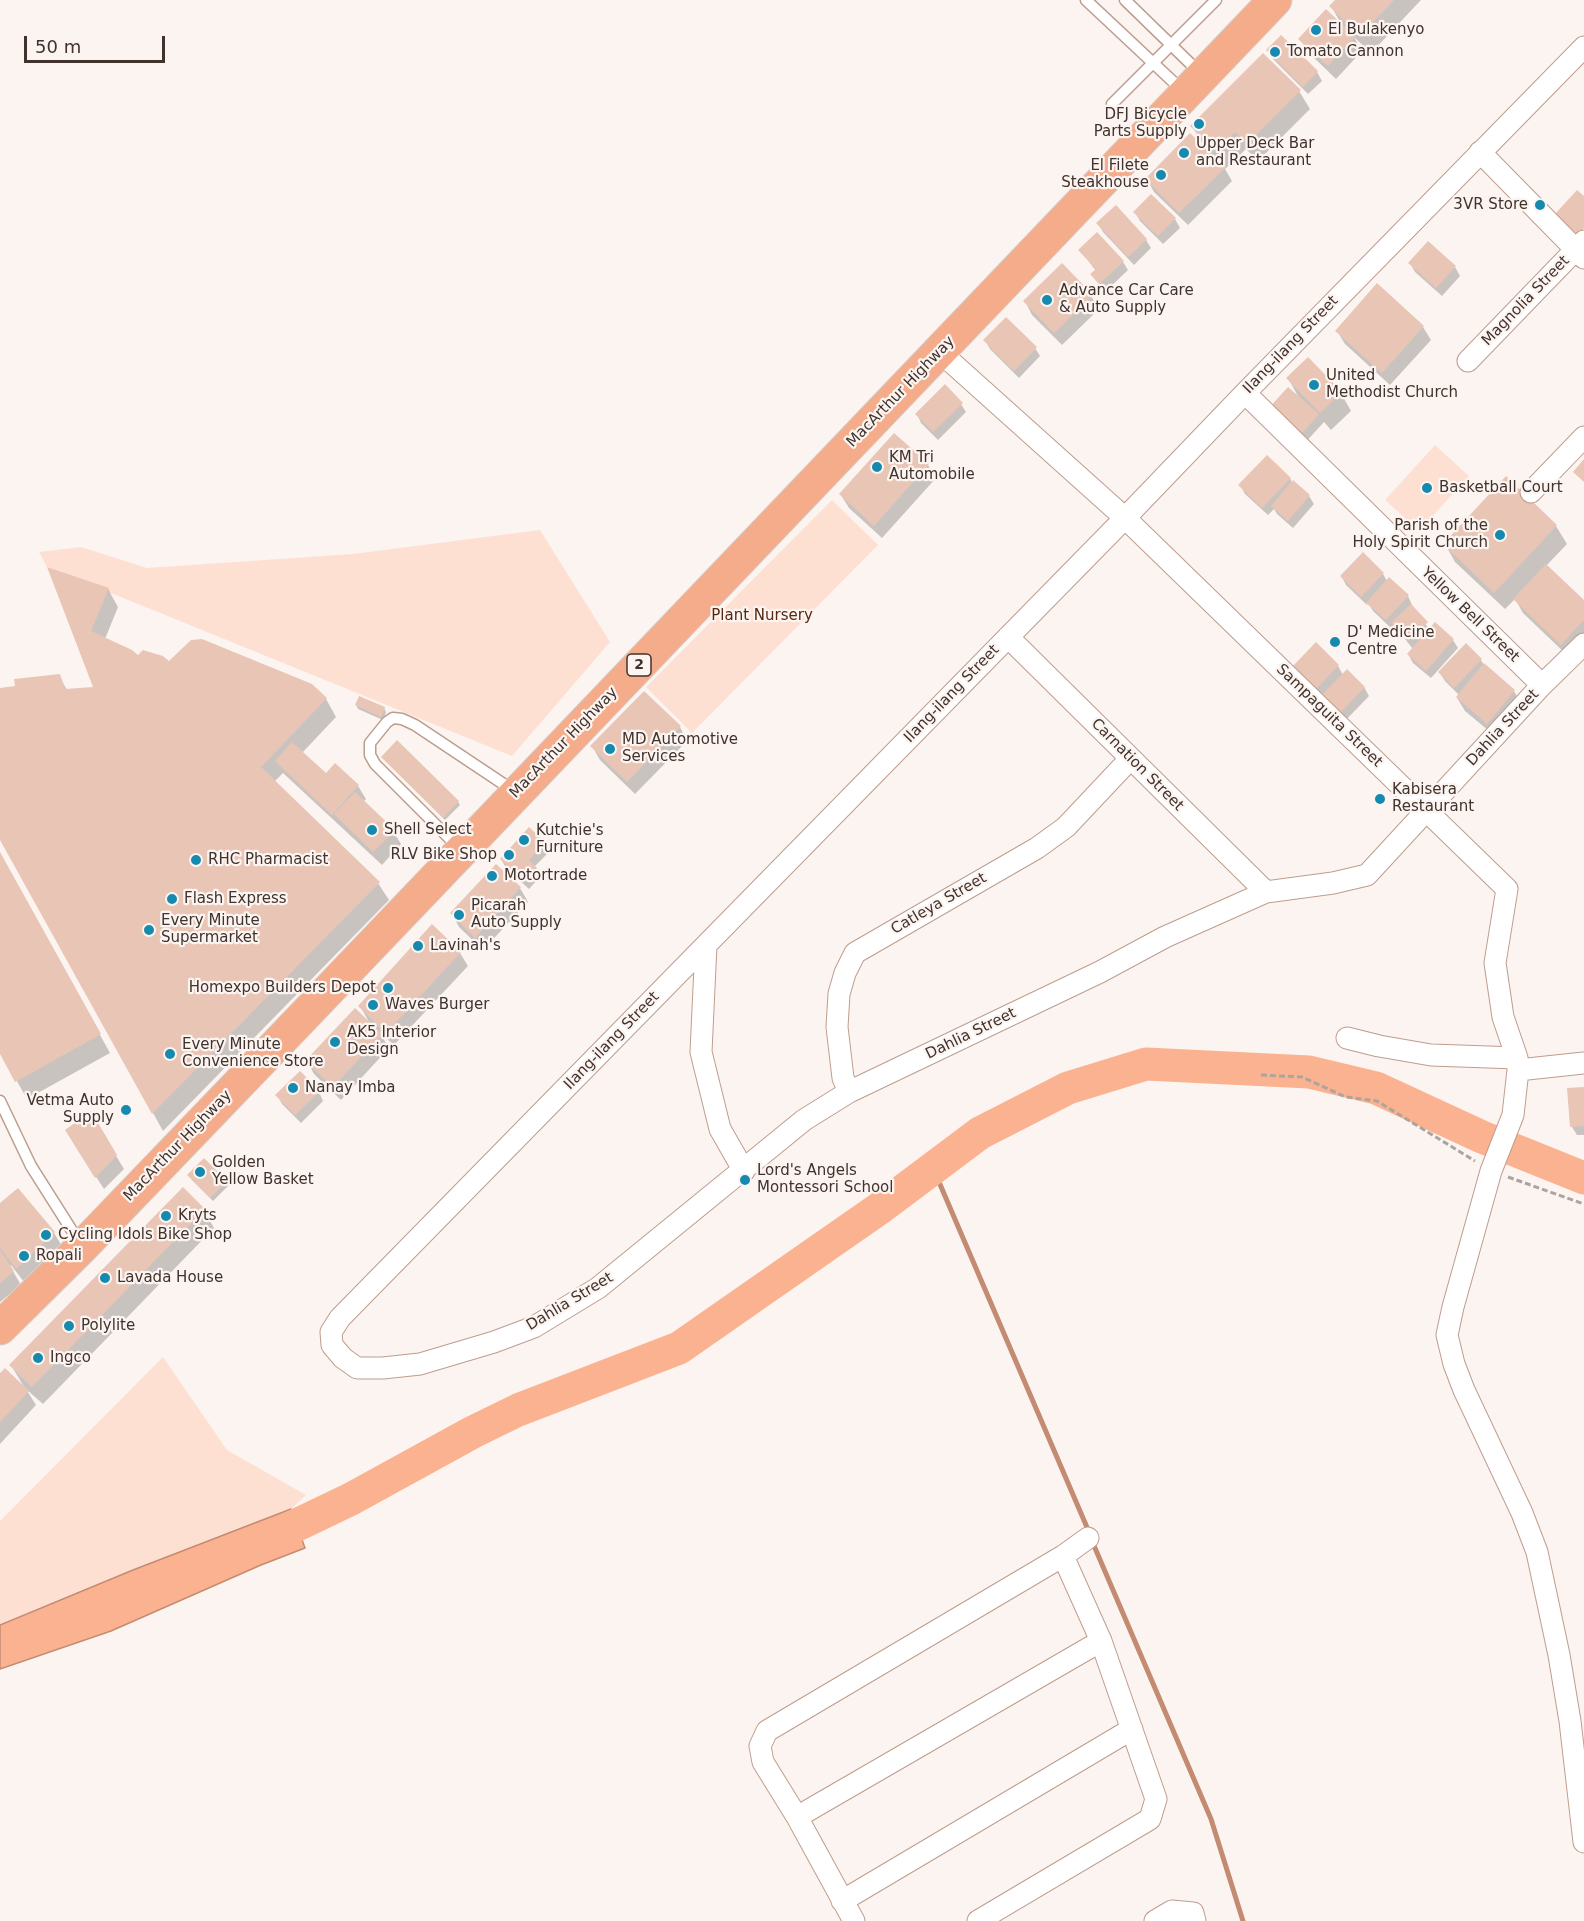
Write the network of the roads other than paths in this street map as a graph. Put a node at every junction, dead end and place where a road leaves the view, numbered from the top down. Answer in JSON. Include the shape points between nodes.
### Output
{"nodes":[{"id":1,"x":1086,"y":0,"type":"edge"},
{"id":2,"x":1125,"y":0,"type":"edge"},
{"id":3,"x":1216,"y":0,"type":"edge"},
{"id":4,"x":1275,"y":0,"type":"edge"},
{"id":5,"x":1172,"y":45,"type":"junction"},
{"id":6,"x":1584,"y":47,"type":"edge"},
{"id":7,"x":1153,"y":63,"type":"junction"},
{"id":8,"x":1194,"y":84,"type":"junction"},
{"id":9,"x":1112,"y":104,"type":"dead end"},
{"id":10,"x":1480,"y":152,"type":"junction"},
{"id":11,"x":1581,"y":249,"type":"edge"},
{"id":12,"x":939,"y":352,"type":"junction"},
{"id":13,"x":1468,"y":360,"type":"dead end"},
{"id":14,"x":1245,"y":393,"type":"junction"},
{"id":15,"x":1584,"y":437,"type":"edge"},
{"id":16,"x":1531,"y":492,"type":"dead end"},
{"id":17,"x":1125,"y":518,"type":"junction"},
{"id":18,"x":1008,"y":637,"type":"junction"},
{"id":19,"x":1584,"y":644,"type":"edge"},
{"id":20,"x":1542,"y":685,"type":"junction"},
{"id":21,"x":1130,"y":759,"type":"junction"},
{"id":22,"x":517,"y":793,"type":"junction"},
{"id":23,"x":1426,"y":810,"type":"junction"},
{"id":24,"x":461,"y":850,"type":"junction"},
{"id":25,"x":1266,"y":892,"type":"junction"},
{"id":26,"x":706,"y":945,"type":"junction"},
{"id":27,"x":1347,"y":1038,"type":"dead end"},
{"id":28,"x":1517,"y":1064,"type":"junction"},
{"id":29,"x":1584,"y":1064,"type":"edge"},
{"id":30,"x":849,"y":1092,"type":"junction"},
{"id":31,"x":0,"y":1101,"type":"edge"},
{"id":32,"x":744,"y":1171,"type":"junction"},
{"id":33,"x":82,"y":1247,"type":"junction"},
{"id":34,"x":0,"y":1328,"type":"edge"},
{"id":35,"x":332,"y":1345,"type":"joint"},
{"id":36,"x":1089,"y":1538,"type":"dead end"},
{"id":37,"x":1063,"y":1556,"type":"junction"},
{"id":38,"x":1101,"y":1641,"type":"junction"},
{"id":39,"x":1132,"y":1729,"type":"junction"},
{"id":40,"x":1581,"y":1799,"type":"edge"},
{"id":41,"x":797,"y":1817,"type":"junction"},
{"id":42,"x":1584,"y":1842,"type":"edge"},
{"id":43,"x":842,"y":1901,"type":"junction"},
{"id":44,"x":854,"y":1921,"type":"edge"},
{"id":45,"x":978,"y":1921,"type":"edge"},
{"id":46,"x":1155,"y":1921,"type":"edge"},
{"id":47,"x":1196,"y":1921,"type":"edge"}],
"edges":[{"from":1,"to":7,"type":"lane"},
{"from":2,"to":5,"type":"lane"},
{"from":3,"to":5,"type":"lane"},
{"from":4,"to":8,"type":"highway","name":"MacArthur Highway","number":"2"},
{"from":5,"to":7,"type":"lane"},
{"from":5,"to":8,"type":"lane"},
{"from":6,"to":10,"type":"street","name":"Ilang-ilang Street"},
{"from":7,"to":8,"type":"lane"},
{"from":7,"to":9,"type":"lane"},
{"from":8,"to":12,"type":"highway","name":"MacArthur Highway","number":"2"},
{"from":10,"to":11,"type":"street"},
{"from":10,"to":14,"type":"street","name":"Ilang-ilang Street"},
{"from":11,"to":13,"type":"street","name":"Magnolia Street"},
{"from":12,"to":17,"type":"street","name":"Sampaguita Street"},
{"from":12,"to":22,"type":"highway","name":"MacArthur Highway","number":"2"},
{"from":14,"to":17,"type":"street","name":"Ilang-ilang Street"},
{"from":14,"to":20,"type":"street","name":"Yellow Bell Street"},
{"from":15,"to":16,"type":"street"},
{"from":17,"to":18,"type":"street","name":"Ilang-ilang Street"},
{"from":17,"to":23,"type":"street","name":"Sampaguita Street"},
{"from":18,"to":21,"type":"street","name":"Carnation Street"},
{"from":18,"to":26,"type":"street","name":"Ilang-ilang Street"},
{"from":19,"to":20,"type":"street","name":"Dahlia Street"},
{"from":20,"to":23,"type":"street","name":"Dahlia Street"},
{"from":21,"to":25,"type":"street","name":"Carnation Street"},
{"from":21,"to":30,"type":"street","name":"Catleya Street","via":[[1066,827],[1037,848],[855,953],[844,973],[837,1027],[843,1078]]},
{"from":22,"to":24,"type":"highway","name":"MacArthur Highway","number":"2"},
{"from":22,"to":24,"type":"lane","via":[[415,725],[393,718],[387,722],[370,743],[375,764]]},
{"from":23,"to":25,"type":"street","name":"Dahlia Street","via":[[1367,875]]},
{"from":23,"to":28,"type":"street","name":"Sampaguita Street","via":[[1507,889],[1495,963],[1503,1017]]},
{"from":24,"to":33,"type":"highway","name":"MacArthur Highway","number":"2"},
{"from":25,"to":30,"type":"street","name":"Dahlia Street","via":[[1165,937]]},
{"from":26,"to":32,"type":"street","via":[[701,1052],[720,1129]]},
{"from":26,"to":35,"type":"street","name":"Ilang-ilang Street","via":[[340,1318],[331,1332]]},
{"from":27,"to":28,"type":"street","via":[[1431,1055]]},
{"from":28,"to":29,"type":"street"},
{"from":28,"to":40,"type":"street","name":"Sampaguita Street","via":[[1513,1115],[1492,1168],[1447,1335],[1464,1390],[1537,1552],[1559,1655]]},
{"from":30,"to":32,"type":"street","name":"Dahlia Street","via":[[804,1120]]},
{"from":31,"to":33,"type":"lane","via":[[31,1166]]},
{"from":32,"to":35,"type":"street","name":"Dahlia Street","via":[[598,1288],[534,1327],[420,1364],[383,1368],[357,1368]]},
{"from":33,"to":34,"type":"highway","name":"MacArthur Highway","number":"2"},
{"from":36,"to":37,"type":"street"},
{"from":37,"to":38,"type":"street"},
{"from":37,"to":41,"type":"street","via":[[767,1731],[760,1746],[763,1762]]},
{"from":38,"to":39,"type":"street"},
{"from":38,"to":41,"type":"street"},
{"from":39,"to":43,"type":"street"},
{"from":39,"to":45,"type":"street","via":[[1156,1799],[1150,1820]]},
{"from":40,"to":42,"type":"street","name":"Sampaguita Street"},
{"from":41,"to":43,"type":"street"},
{"from":43,"to":44,"type":"street"},
{"from":46,"to":47,"type":"street","via":[[1172,1911],[1193,1913]]}]}
